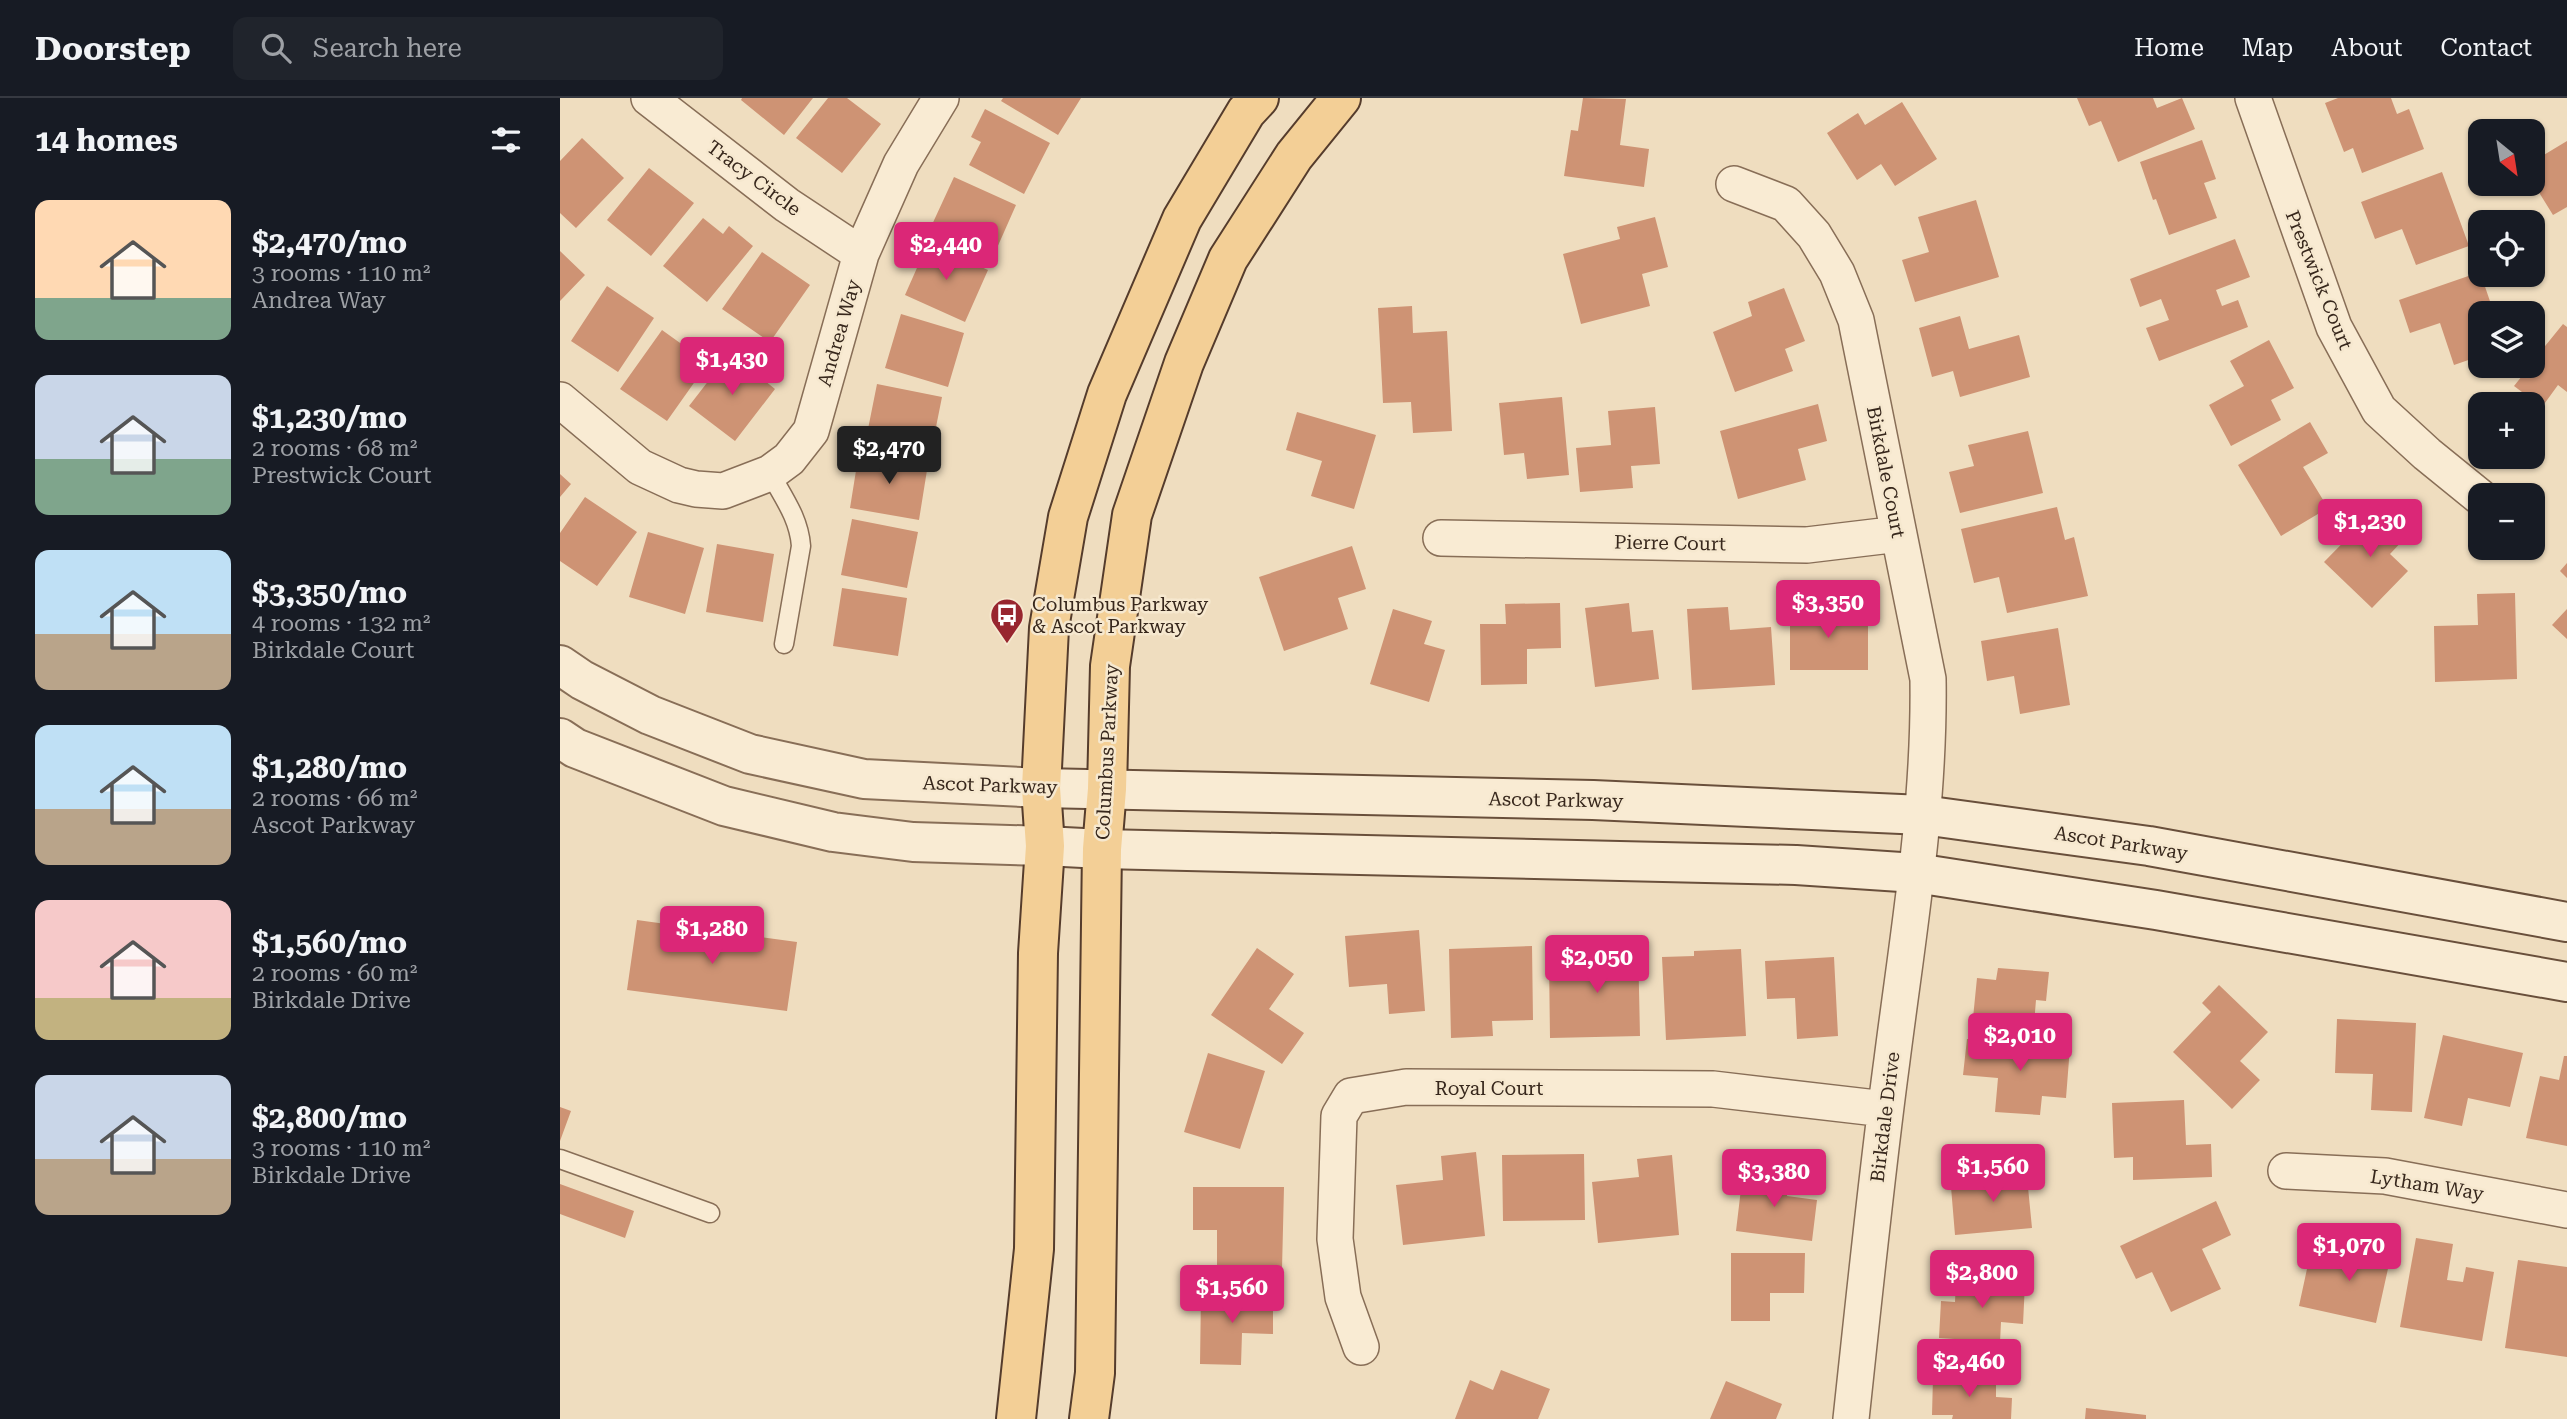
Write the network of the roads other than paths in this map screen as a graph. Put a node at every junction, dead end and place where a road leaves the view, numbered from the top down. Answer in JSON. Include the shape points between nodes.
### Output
{"nodes":[{"id":1,"x":649,"y":98,"type":"edge"},
{"id":2,"x":942,"y":98,"type":"edge"},
{"id":3,"x":1259,"y":98,"type":"edge"},
{"id":4,"x":1341,"y":98,"type":"edge"},
{"id":5,"x":2253,"y":98,"type":"edge"},
{"id":6,"x":1734,"y":184,"type":"dead end"},
{"id":7,"x":861,"y":254,"type":"junction"},
{"id":8,"x":560,"y":400,"type":"edge"},
{"id":9,"x":770,"y":473,"type":"junction"},
{"id":10,"x":2468,"y":488,"type":"edge"},
{"id":11,"x":1899,"y":534,"type":"junction"},
{"id":12,"x":1441,"y":538,"type":"dead end"},
{"id":13,"x":784,"y":644,"type":"dead end"},
{"id":14,"x":560,"y":665,"type":"edge"},
{"id":15,"x":560,"y":738,"type":"edge"},
{"id":16,"x":1041,"y":788,"type":"junction"},
{"id":17,"x":1107,"y":789,"type":"junction"},
{"id":18,"x":1923,"y":815,"type":"junction"},
{"id":19,"x":1045,"y":846,"type":"junction"},
{"id":20,"x":1102,"y":849,"type":"junction"},
{"id":21,"x":1916,"y":873,"type":"junction"},
{"id":22,"x":2567,"y":922,"type":"edge"},
{"id":23,"x":2567,"y":982,"type":"edge"},
{"id":24,"x":1885,"y":1109,"type":"junction"},
{"id":25,"x":560,"y":1159,"type":"edge"},
{"id":26,"x":2286,"y":1171,"type":"dead end"},
{"id":27,"x":2567,"y":1210,"type":"edge"},
{"id":28,"x":710,"y":1213,"type":"dead end"},
{"id":29,"x":1361,"y":1347,"type":"dead end"},
{"id":30,"x":1016,"y":1419,"type":"edge"},
{"id":31,"x":1089,"y":1419,"type":"edge"},
{"id":32,"x":1851,"y":1419,"type":"edge"}],
"edges":[{"from":1,"to":7,"type":"street","name":"Tracy Circle","via":[[787,205]]},
{"from":2,"to":7,"type":"street","name":"Andrea Way","via":[[901,164]]},
{"from":3,"to":16,"type":"main road","via":[[1182,219],[1107,394],[1072,505],[1049,628]]},
{"from":4,"to":17,"type":"main road","name":"Columbus Parkway","via":[[1294,156],[1228,260],[1184,363],[1139,494],[1110,666]]},
{"from":5,"to":10,"type":"street","name":"Prestwick Court","via":[[2334,327],[2379,410]]},
{"from":6,"to":11,"type":"street","name":"Birkdale Court","via":[[1786,204],[1814,235],[1837,273],[1856,320]]},
{"from":7,"to":9,"type":"street","name":"Andrea Way","via":[[811,431],[789,459]]},
{"from":8,"to":9,"type":"street","via":[[640,467],[679,485],[723,491]]},
{"from":9,"to":13,"type":"lane","via":[[800,532]]},
{"from":11,"to":12,"type":"street","name":"Pierre Court","via":[[1807,545]]},
{"from":11,"to":18,"type":"street","name":"Birkdale Court","via":[[1928,679]]},
{"from":14,"to":16,"type":"main road","name":"Ascot Parkway","via":[[650,715],[750,754],[863,779]]},
{"from":15,"to":19,"type":"main road","via":[[724,806],[832,832],[913,842]]},
{"from":16,"to":17,"type":"main road","name":"Ascot Parkway"},
{"from":16,"to":19,"type":"main road"},
{"from":17,"to":18,"type":"main road","name":"Ascot Parkway","via":[[1593,800]]},
{"from":17,"to":20,"type":"main road","name":"Columbus Parkway"},
{"from":18,"to":21,"type":"street","name":"Birkdale Drive"},
{"from":18,"to":22,"type":"main road","name":"Ascot Parkway","via":[[2149,846]]},
{"from":19,"to":20,"type":"main road"},
{"from":19,"to":30,"type":"main road","via":[[1038,953],[1034,1250]]},
{"from":20,"to":21,"type":"main road","via":[[1796,864]]},
{"from":20,"to":31,"type":"main road","name":"Columbus Parkway","via":[[1095,1373]]},
{"from":21,"to":23,"type":"main road"},
{"from":21,"to":24,"type":"street","name":"Birkdale Drive"},
{"from":24,"to":29,"type":"street","name":"Royal Court","via":[[1713,1089],[1406,1087],[1351,1096],[1339,1116],[1335,1239],[1343,1297]]},
{"from":24,"to":32,"type":"street","name":"Birkdale Drive"},
{"from":25,"to":28,"type":"lane"},
{"from":26,"to":27,"type":"street","name":"Lytham Way","via":[[2385,1176]]}]}
